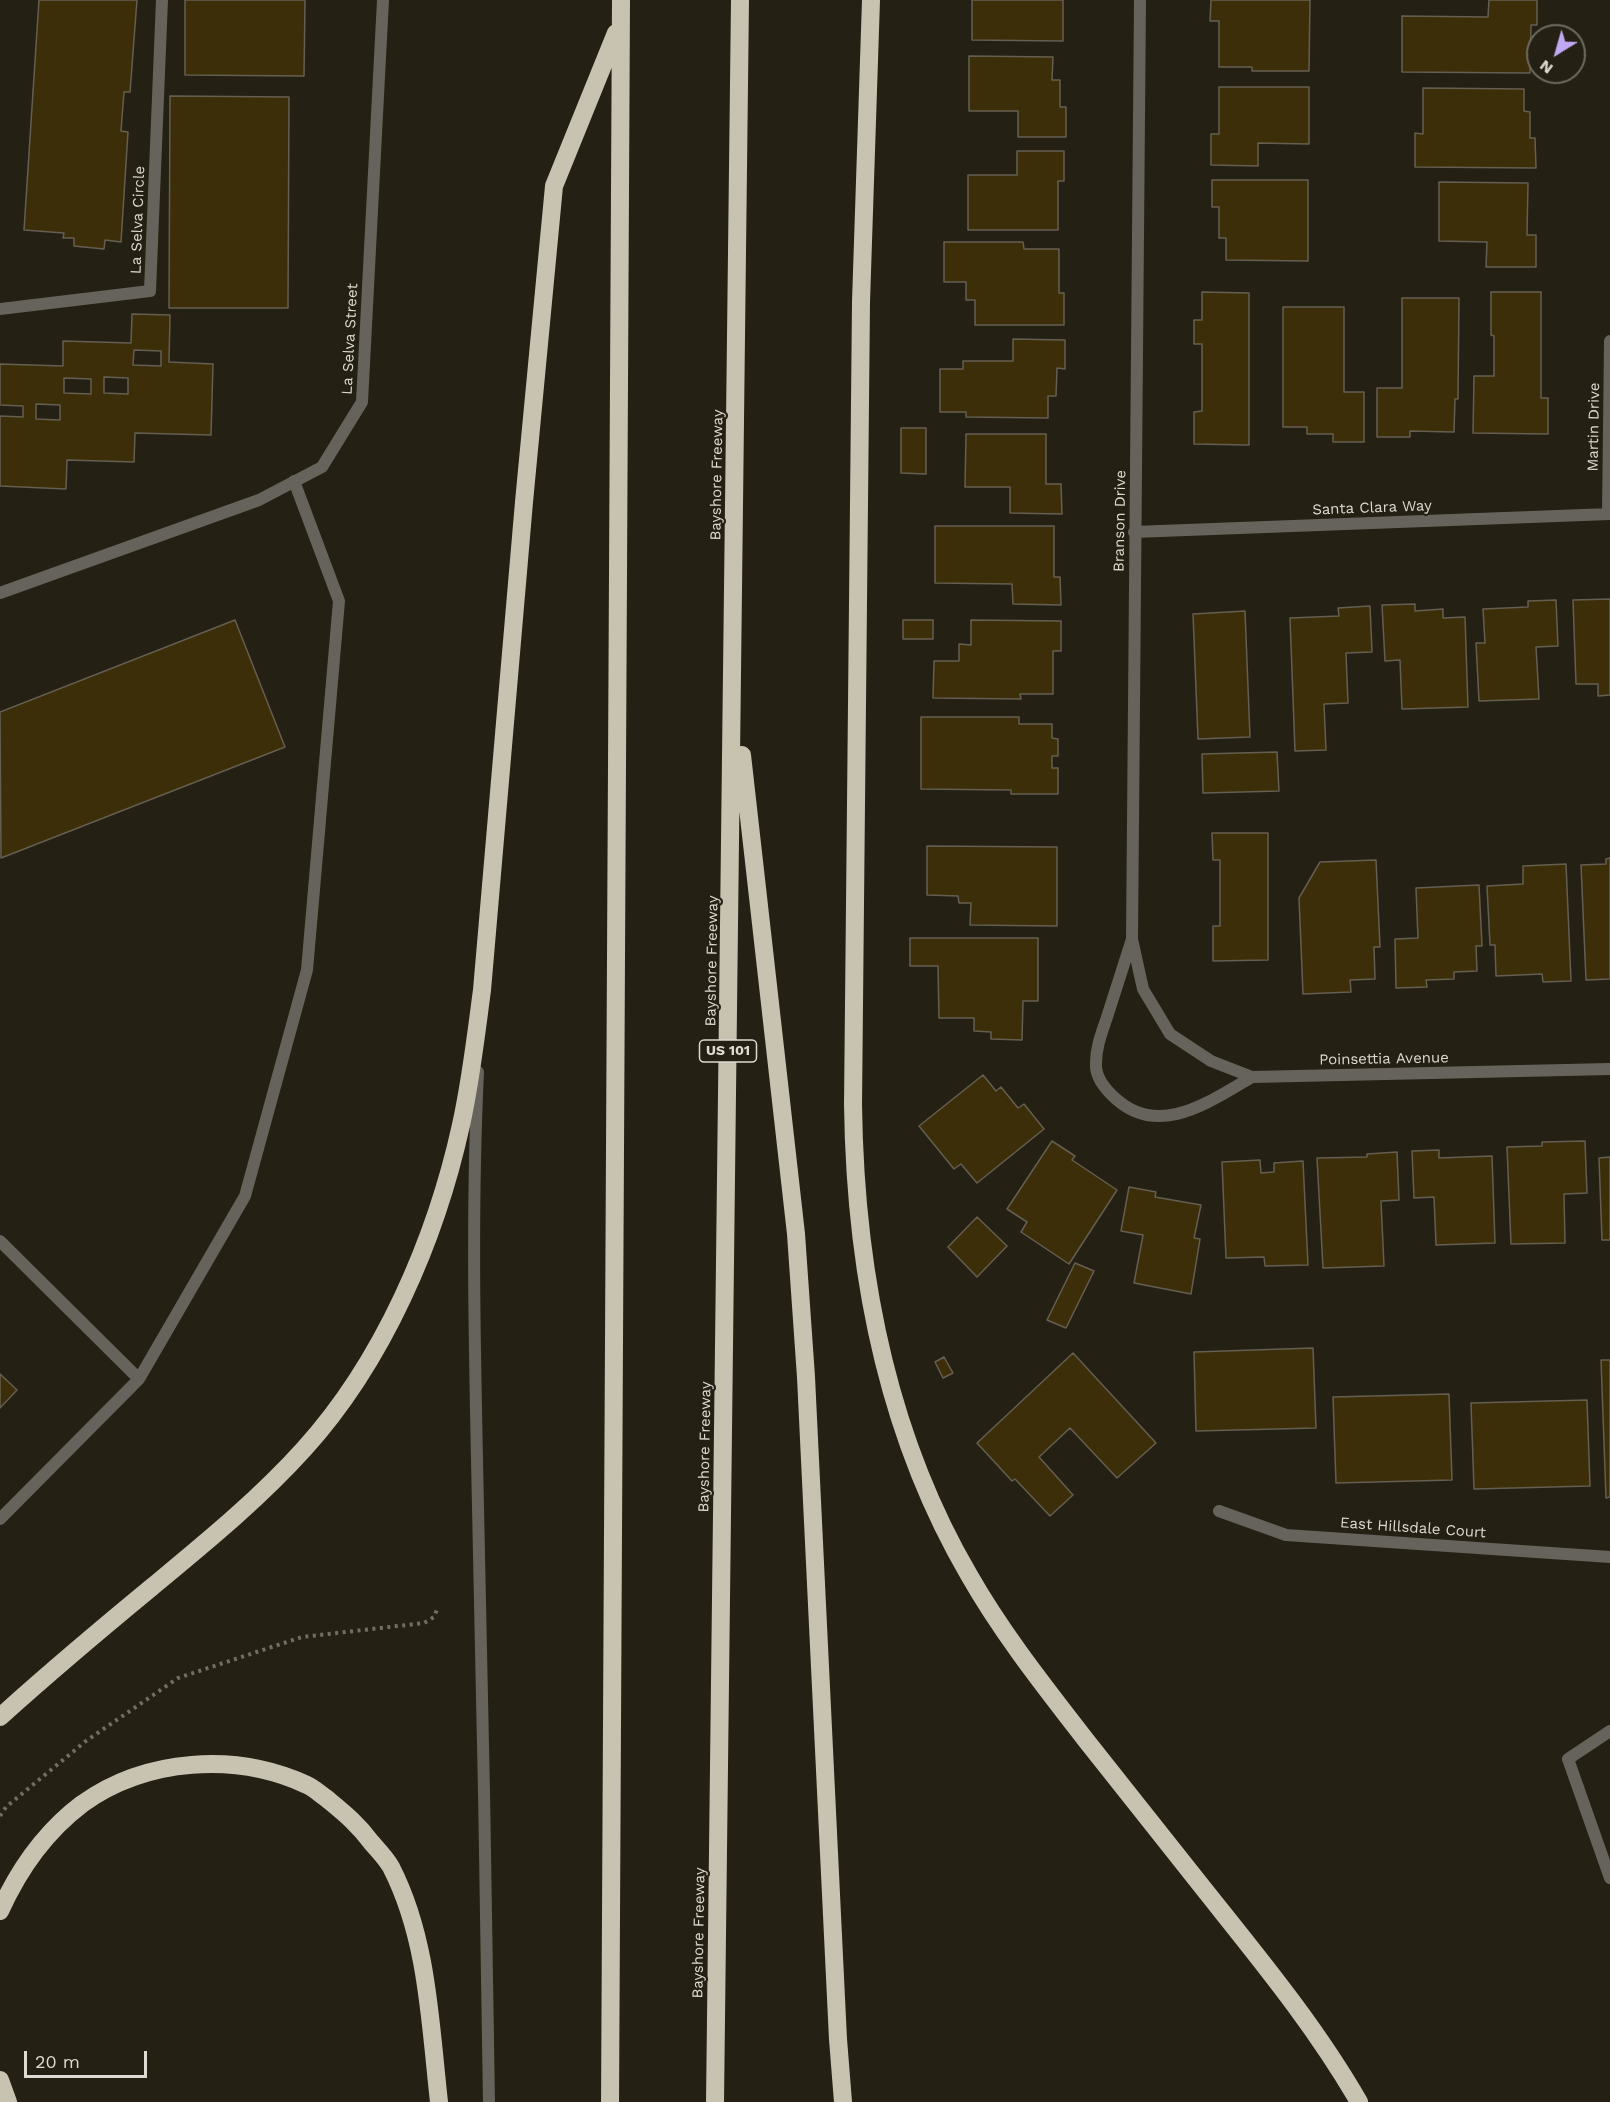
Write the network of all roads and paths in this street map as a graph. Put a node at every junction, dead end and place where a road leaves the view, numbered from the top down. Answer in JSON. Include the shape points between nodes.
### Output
{"nodes":[{"id":1,"x":162,"y":0,"type":"edge"},
{"id":2,"x":383,"y":0,"type":"edge"},
{"id":3,"x":621,"y":0,"type":"edge"},
{"id":4,"x":740,"y":0,"type":"edge"},
{"id":5,"x":871,"y":0,"type":"edge"},
{"id":6,"x":1140,"y":0,"type":"edge"},
{"id":7,"x":620,"y":23,"type":"junction"},
{"id":8,"x":0,"y":309,"type":"edge"},
{"id":9,"x":1610,"y":341,"type":"edge"},
{"id":10,"x":294,"y":481,"type":"junction"},
{"id":11,"x":1609,"y":514,"type":"edge"},
{"id":12,"x":1134,"y":532,"type":"junction"},
{"id":13,"x":0,"y":593,"type":"edge"},
{"id":14,"x":733,"y":682,"type":"junction"},
{"id":15,"x":1132,"y":939,"type":"junction"},
{"id":16,"x":482,"y":990,"type":"junction"},
{"id":17,"x":1170,"y":1034,"type":"joint"},
{"id":18,"x":1610,"y":1070,"type":"edge"},
{"id":19,"x":1252,"y":1077,"type":"junction"},
{"id":20,"x":0,"y":1241,"type":"edge"},
{"id":21,"x":139,"y":1379,"type":"junction"},
{"id":22,"x":1219,"y":1511,"type":"dead end"},
{"id":23,"x":0,"y":1519,"type":"edge"},
{"id":24,"x":1610,"y":1557,"type":"edge"},
{"id":25,"x":438,"y":1608,"type":"dead end"},
{"id":26,"x":0,"y":1717,"type":"edge"},
{"id":27,"x":1610,"y":1731,"type":"edge"},
{"id":28,"x":0,"y":1816,"type":"edge"},
{"id":29,"x":1610,"y":1878,"type":"edge"},
{"id":30,"x":0,"y":1911,"type":"edge"},
{"id":31,"x":0,"y":2080,"type":"edge"},
{"id":32,"x":8,"y":2102,"type":"edge"},
{"id":33,"x":439,"y":2102,"type":"edge"},
{"id":34,"x":489,"y":2102,"type":"edge"},
{"id":35,"x":610,"y":2102,"type":"edge"},
{"id":36,"x":715,"y":2102,"type":"edge"},
{"id":37,"x":841,"y":2102,"type":"edge"},
{"id":38,"x":1359,"y":2102,"type":"edge"}],
"edges":[{"from":1,"to":8,"type":"street","name":"La Selva Circle","via":[[150,291]]},
{"from":2,"to":10,"type":"street","name":"La Selva Street","via":[[362,402],[322,467]]},
{"from":3,"to":7,"type":"highway"},
{"from":4,"to":14,"type":"highway","name":"Bayshore Freeway","number":"US 101"},
{"from":5,"to":38,"type":"highway","via":[[861,302],[853,1104],[860,1228],[881,1344],[898,1409],[940,1522],[1002,1628],[1289,1997]]},
{"from":6,"to":12,"type":"street","name":"Branson Drive"},
{"from":7,"to":16,"type":"highway","via":[[554,186]]},
{"from":7,"to":35,"type":"highway"},
{"from":9,"to":11,"type":"street","name":"Martin Drive"},
{"from":10,"to":13,"type":"street","name":"La Selva Street","via":[[259,500]]},
{"from":10,"to":21,"type":"street","via":[[339,601],[307,970],[245,1196]]},
{"from":11,"to":12,"type":"street","name":"Santa Clara Way"},
{"from":12,"to":15,"type":"street","name":"Branson Drive"},
{"from":14,"to":36,"type":"highway","name":"Bayshore Freeway","number":"US 101"},
{"from":14,"to":37,"type":"highway","via":[[796,1234]]},
{"from":15,"to":17,"type":"street","name":"Branson Drive","via":[[1143,989]]},
{"from":15,"to":19,"type":"street","via":[[1098,1044],[1095,1066],[1104,1088],[1124,1106],[1149,1116],[1170,1117],[1212,1100]]},
{"from":16,"to":26,"type":"highway","via":[[461,1126],[427,1239],[375,1351],[347,1394],[305,1448],[256,1499]]},
{"from":16,"to":34,"type":"street","via":[[474,1261]]},
{"from":17,"to":19,"type":"street","name":"Poinsettia Avenue","via":[[1211,1062]]},
{"from":18,"to":19,"type":"street","name":"Poinsettia Avenue"},
{"from":20,"to":21,"type":"street"},
{"from":21,"to":23,"type":"street"},
{"from":22,"to":24,"type":"street","name":"East Hillsdale Court","via":[[1286,1535]]},
{"from":25,"to":28,"type":"path","via":[[434,1617],[424,1623],[302,1637],[178,1678],[86,1741]]},
{"from":27,"to":29,"type":"street","via":[[1568,1759]]},
{"from":30,"to":33,"type":"highway","via":[[13,1882],[44,1838],[83,1804],[133,1776],[191,1763],[250,1766],[309,1785],[355,1821],[390,1865],[411,1914],[423,1970]]},
{"from":31,"to":32,"type":"highway"}]}
